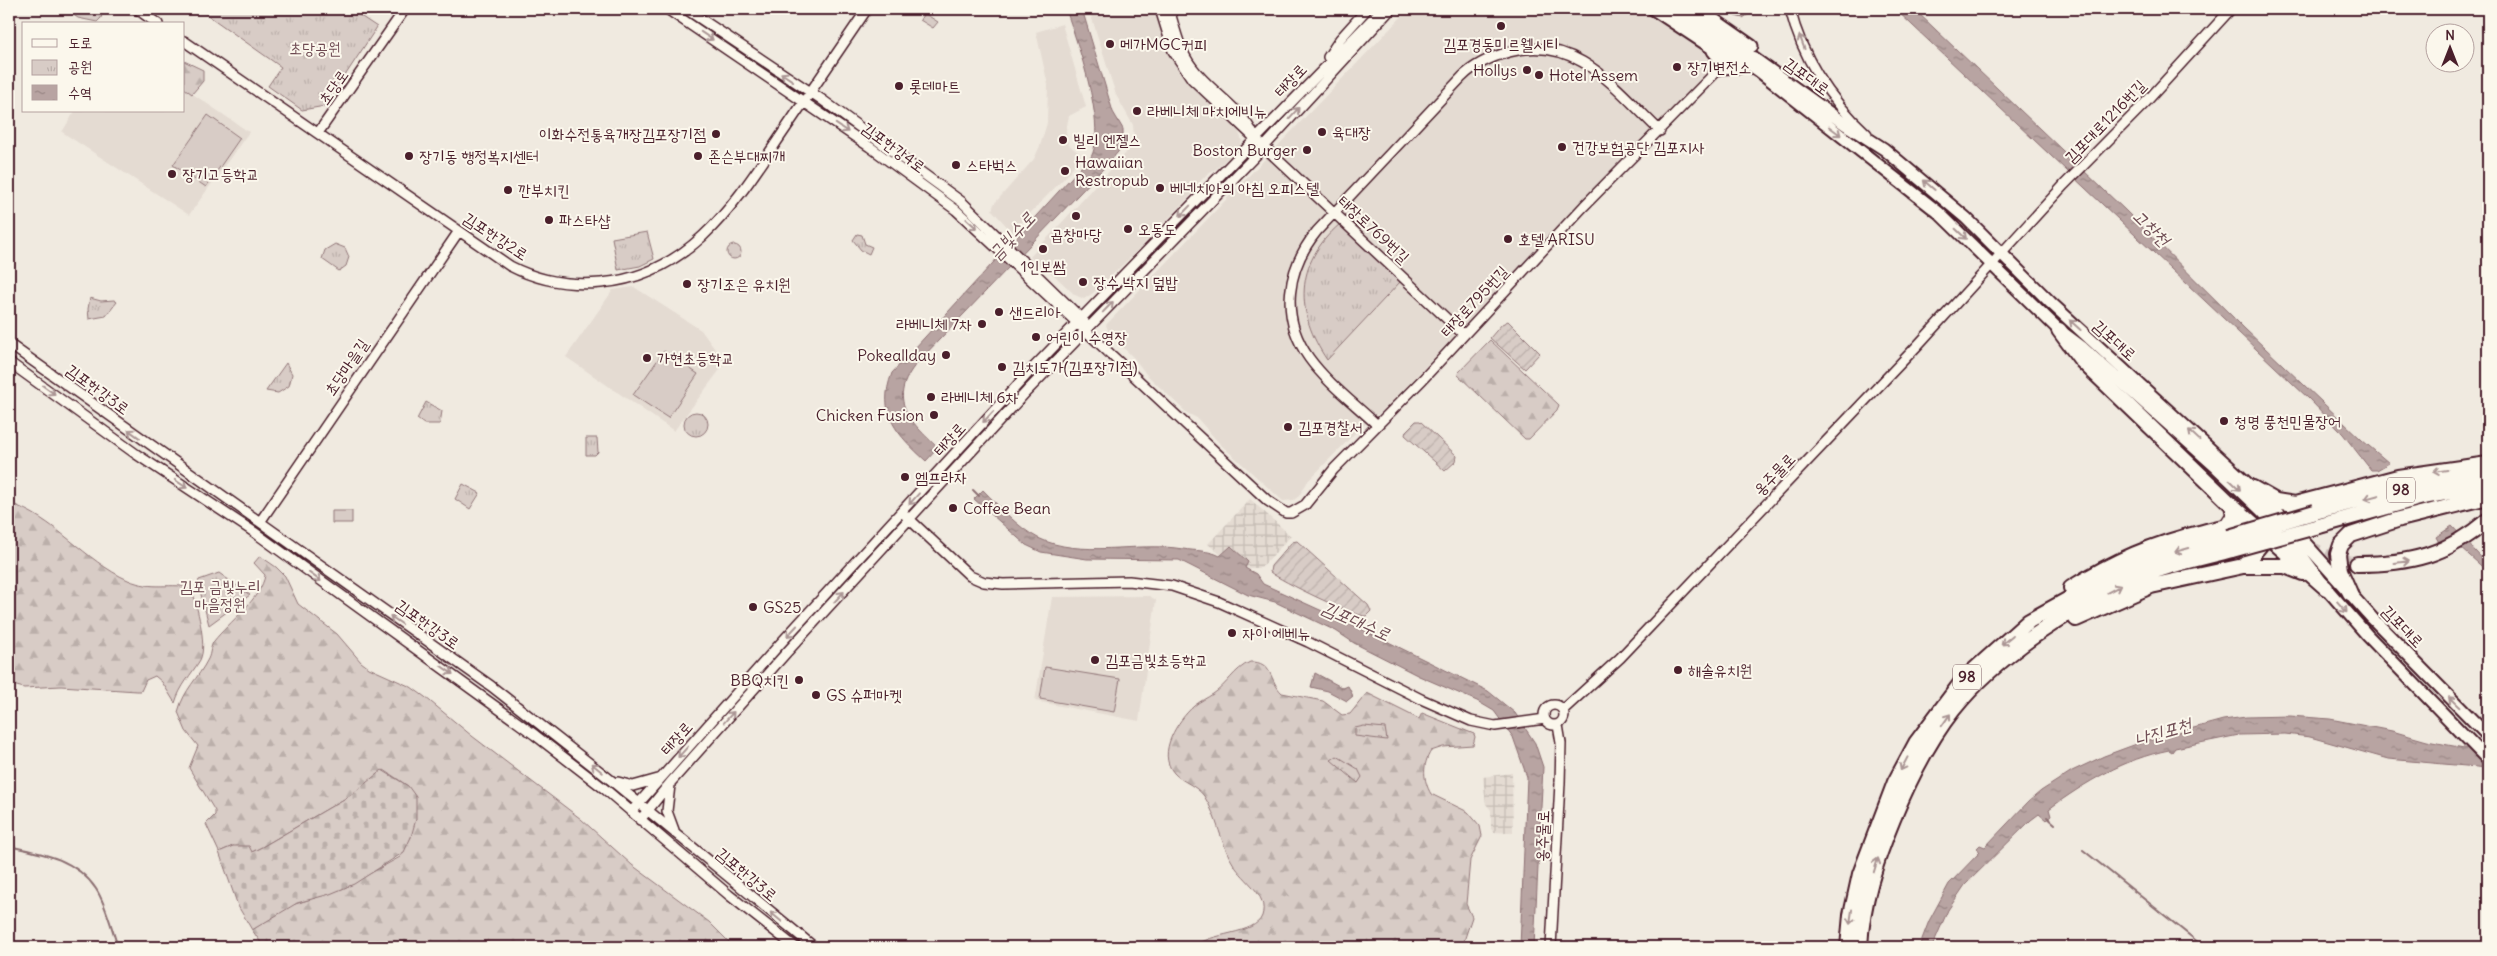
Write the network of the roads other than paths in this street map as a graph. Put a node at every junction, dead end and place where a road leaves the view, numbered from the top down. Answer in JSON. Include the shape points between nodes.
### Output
{"nodes":[{"id":1,"x":136,"y":9,"type":"edge"},
{"id":2,"x":402,"y":9,"type":"edge"},
{"id":3,"x":405,"y":9,"type":"edge"},
{"id":4,"x":667,"y":9,"type":"edge"},
{"id":5,"x":686,"y":9,"type":"edge"},
{"id":6,"x":867,"y":9,"type":"edge"},
{"id":7,"x":1160,"y":9,"type":"edge"},
{"id":8,"x":1169,"y":9,"type":"edge"},
{"id":9,"x":1367,"y":9,"type":"edge"},
{"id":10,"x":1382,"y":9,"type":"edge"},
{"id":11,"x":1391,"y":9,"type":"edge"},
{"id":12,"x":1399,"y":9,"type":"edge"},
{"id":13,"x":1653,"y":9,"type":"edge"},
{"id":14,"x":1669,"y":9,"type":"edge"},
{"id":15,"x":1685,"y":9,"type":"edge"},
{"id":16,"x":1699,"y":9,"type":"edge"},
{"id":17,"x":1790,"y":9,"type":"edge"},
{"id":18,"x":2232,"y":9,"type":"edge"},
{"id":19,"x":155,"y":22,"type":"edge"},
{"id":20,"x":185,"y":42,"type":"edge"},
{"id":21,"x":1711,"y":49,"type":"junction"},
{"id":22,"x":1742,"y":67,"type":"junction"},
{"id":23,"x":1720,"y":68,"type":"junction"},
{"id":24,"x":1321,"y":76,"type":"junction"},
{"id":25,"x":810,"y":92,"type":"junction"},
{"id":26,"x":803,"y":102,"type":"junction"},
{"id":27,"x":1813,"y":114,"type":"junction"},
{"id":28,"x":1858,"y":125,"type":"junction"},
{"id":29,"x":1660,"y":131,"type":"junction"},
{"id":30,"x":317,"y":133,"type":"junction"},
{"id":31,"x":1255,"y":138,"type":"junction"},
{"id":32,"x":1264,"y":147,"type":"junction"},
{"id":33,"x":1884,"y":149,"type":"junction"},
{"id":34,"x":1334,"y":212,"type":"junction"},
{"id":35,"x":459,"y":230,"type":"junction"},
{"id":36,"x":991,"y":235,"type":"junction"},
{"id":37,"x":2002,"y":255,"type":"junction"},
{"id":38,"x":1992,"y":265,"type":"junction"},
{"id":39,"x":1079,"y":321,"type":"junction"},
{"id":40,"x":1087,"y":328,"type":"junction"},
{"id":41,"x":2059,"y":330,"type":"junction"},
{"id":42,"x":1463,"y":334,"type":"junction"},
{"id":43,"x":9,"y":344,"type":"edge"},
{"id":44,"x":9,"y":362,"type":"edge"},
{"id":45,"x":1377,"y":425,"type":"junction"},
{"id":46,"x":2488,"y":464,"type":"edge"},
{"id":47,"x":2488,"y":473,"type":"edge"},
{"id":48,"x":2488,"y":485,"type":"edge"},
{"id":49,"x":2253,"y":488,"type":"junction"},
{"id":50,"x":2488,"y":498,"type":"edge"},
{"id":51,"x":2235,"y":503,"type":"junction"},
{"id":52,"x":2272,"y":506,"type":"junction"},
{"id":53,"x":903,"y":512,"type":"junction"},
{"id":54,"x":2313,"y":514,"type":"junction"},
{"id":55,"x":910,"y":519,"type":"junction"},
{"id":56,"x":2488,"y":520,"type":"edge"},
{"id":57,"x":2272,"y":521,"type":"junction"},
{"id":58,"x":260,"y":522,"type":"junction"},
{"id":59,"x":2291,"y":526,"type":"junction"},
{"id":60,"x":2266,"y":537,"type":"junction"},
{"id":61,"x":2229,"y":538,"type":"junction"},
{"id":62,"x":2292,"y":544,"type":"junction"},
{"id":63,"x":2254,"y":555,"type":"junction"},
{"id":64,"x":2357,"y":564,"type":"tunnel mouth"},
{"id":65,"x":2243,"y":566,"type":"junction"},
{"id":66,"x":2326,"y":588,"type":"junction"},
{"id":67,"x":2350,"y":593,"type":"junction"},
{"id":68,"x":2030,"y":641,"type":"junction"},
{"id":69,"x":1563,"y":710,"type":"junction"},
{"id":70,"x":1544,"y":719,"type":"junction"},
{"id":71,"x":1558,"y":725,"type":"junction"},
{"id":72,"x":2488,"y":736,"type":"edge"},
{"id":73,"x":2488,"y":760,"type":"edge"},
{"id":74,"x":660,"y":778,"type":"junction"},
{"id":75,"x":612,"y":780,"type":"junction"},
{"id":76,"x":670,"y":782,"type":"junction"},
{"id":77,"x":639,"y":803,"type":"junction"},
{"id":78,"x":648,"y":810,"type":"junction"},
{"id":79,"x":632,"y":812,"type":"junction"},
{"id":80,"x":640,"y":820,"type":"junction"},
{"id":81,"x":675,"y":833,"type":"junction"},
{"id":82,"x":795,"y":947,"type":"edge"},
{"id":83,"x":814,"y":947,"type":"edge"},
{"id":84,"x":1551,"y":947,"type":"edge"},
{"id":85,"x":1848,"y":947,"type":"edge"},
{"id":86,"x":1860,"y":947,"type":"edge"}],
"edges":[{"from":1,"to":19,"type":"street"},
{"from":2,"to":30,"type":"street","name":"초당로"},
{"from":3,"to":30,"type":"street","name":"초당로"},
{"from":4,"to":26,"type":"street","name":"김포한강4로","one_way":true},
{"from":25,"to":5,"type":"street","name":"김포한강4로","one_way":true},
{"from":6,"to":25,"type":"street","name":"김포한강2로"},
{"from":7,"to":31,"type":"street","via":[[1173,51],[1186,72]]},
{"from":8,"to":31,"type":"street","via":[[1191,66],[1248,122]]},
{"from":9,"to":24,"type":"street","via":[[1340,39]]},
{"from":10,"to":24,"type":"street","name":"태장로"},
{"from":11,"to":24,"type":"street","name":"태장로"},
{"from":12,"to":24,"type":"street","via":[[1354,56]]},
{"from":13,"to":21,"type":"main road","name":"김포대로"},
{"from":14,"to":27,"type":"main road","name":"김포대로","via":[[1759,71]]},
{"from":15,"to":33,"type":"main road","name":"김포대로"},
{"from":16,"to":28,"type":"main road","name":"김포대로"},
{"from":28,"to":17,"type":"street","one_way":true,"via":[[1809,62]]},
{"from":18,"to":37,"type":"street","name":"김포대로1216번길","via":[[2086,161]]},
{"from":20,"to":30,"type":"street","name":"김포한강2로"},
{"from":21,"to":22,"type":"main road","name":"김포대로"},
{"from":21,"to":23,"type":"main road","via":[[1718,57]]},
{"from":22,"to":23,"type":"main road"},
{"from":22,"to":27,"type":"main road","name":"김포대로"},
{"from":23,"to":29,"type":"street","name":"태장로795번길"},
{"from":24,"to":31,"type":"street","name":"태장로"},
{"from":32,"to":24,"type":"street","name":"태장로","one_way":true},
{"from":25,"to":26,"type":"street","name":"김포한강2로"},
{"from":25,"to":36,"type":"street","name":"김포한강4로","via":[[962,202]]},
{"from":26,"to":35,"type":"street","name":"김포한강2로","via":[[752,178],[717,222],[682,255],[648,273],[614,282],[558,283],[518,270]]},
{"from":26,"to":36,"type":"street","name":"김포한강4로","one_way":true},
{"from":27,"to":38,"type":"main road","name":"김포대로","one_way":true,"via":[[1938,212]]},
{"from":28,"to":33,"type":"street"},
{"from":29,"to":34,"type":"street","via":[[1602,76],[1578,59],[1565,52],[1548,49],[1516,50],[1471,68]]},
{"from":29,"to":42,"type":"street","name":"태장로795번길"},
{"from":30,"to":35,"type":"street","name":"김포한강2로"},
{"from":31,"to":32,"type":"street","name":"태장로769번길"},
{"from":31,"to":39,"type":"street","name":"태장로","one_way":true},
{"from":32,"to":34,"type":"street","name":"태장로769번길"},
{"from":40,"to":32,"type":"street","name":"태장로","one_way":true},
{"from":37,"to":33,"type":"main road","name":"김포대로","one_way":true,"via":[[1966,218]]},
{"from":34,"to":42,"type":"street","name":"태장로769번길"},
{"from":34,"to":45,"type":"street","via":[[1306,245],[1294,269],[1290,296],[1294,324],[1310,359]]},
{"from":35,"to":58,"type":"street","name":"초당마을길"},
{"from":36,"to":39,"type":"street","name":"김포한강4로"},
{"from":37,"to":38,"type":"street","name":"옹주물로"},
{"from":49,"to":37,"type":"main road","name":"김포대로","one_way":true},
{"from":38,"to":41,"type":"main road","name":"김포대로"},
{"from":38,"to":69,"type":"street","name":"옹주물로","via":[[1626,652]]},
{"from":39,"to":40,"type":"street","name":"김포한강4로"},
{"from":39,"to":53,"type":"street","name":"태장로","one_way":true},
{"from":40,"to":45,"type":"street","name":"태장로795번길","via":[[1280,505],[1290,507],[1300,501]]},
{"from":40,"to":55,"type":"street","name":"태장로"},
{"from":41,"to":51,"type":"highway","via":[[2082,361]]},
{"from":41,"to":57,"type":"main road","name":"김포대로","one_way":true,"via":[[2217,468]]},
{"from":42,"to":45,"type":"street","name":"태장로795번길"},
{"from":58,"to":43,"type":"street","name":"김포한강3로","one_way":true},
{"from":44,"to":79,"type":"street","name":"김포한강3로","one_way":true,"via":[[476,691]]},
{"from":46,"to":54,"type":"highway","one_way":true,"via":[[2398,477]]},
{"from":47,"to":54,"type":"highway","number":"98","one_way":true,"via":[[2379,495]]},
{"from":48,"to":54,"type":"highway","number":"98","via":[[2414,500]]},
{"from":49,"to":52,"type":"main road","name":"김포대로"},
{"from":49,"to":54,"type":"highway","via":[[2276,501],[2295,504]]},
{"from":50,"to":67,"type":"highway","via":[[2400,519],[2351,536],[2341,545],[2338,554],[2340,570]]},
{"from":51,"to":60,"type":"highway"},
{"from":51,"to":61,"type":"highway"},
{"from":52,"to":57,"type":"highway"},
{"from":52,"to":59,"type":"main road","name":"김포대로"},
{"from":53,"to":55,"type":"street"},
{"from":53,"to":74,"type":"street","name":"태장로","one_way":true},
{"from":54,"to":59,"type":"highway","via":[[2292,518]]},
{"from":54,"to":61,"type":"highway","number":"98","bridge":true},
{"from":55,"to":70,"type":"street","via":[[965,572],[984,582],[1144,581],[1172,586],[1219,602],[1308,642],[1471,721],[1495,726]]},
{"from":76,"to":55,"type":"street","name":"태장로","one_way":true},
{"from":64,"to":56,"type":"highway","one_way":true,"via":[[2411,561],[2445,550]]},
{"from":57,"to":60,"type":"highway"},
{"from":57,"to":62,"type":"main road","name":"김포대로"},
{"from":75,"to":58,"type":"street","name":"김포한강3로","one_way":true,"via":[[491,686]]},
{"from":59,"to":62,"type":"highway"},
{"from":59,"to":67,"type":"main road","name":"김포대로"},
{"from":60,"to":63,"type":"highway"},
{"from":60,"to":66,"type":"highway"},
{"from":61,"to":63,"type":"highway","via":[[2241,528],[2253,537]]},
{"from":68,"to":61,"type":"highway","number":"98","one_way":true,"via":[[2076,610],[2130,580]]},
{"from":61,"to":85,"type":"highway","number":"98","one_way":true,"via":[[2162,555],[2127,569],[2030,621],[1964,679],[1904,763],[1885,804],[1860,874]]},
{"from":62,"to":66,"type":"main road","name":"김포대로"},
{"from":63,"to":65,"type":"highway"},
{"from":65,"to":66,"type":"highway","via":[[2285,566]]},
{"from":65,"to":68,"type":"highway","via":[[2132,593]]},
{"from":66,"to":73,"type":"main road","name":"김포대로","one_way":true,"via":[[2380,649]]},
{"from":72,"to":67,"type":"main road","name":"김포대로","one_way":true},
{"from":86,"to":68,"type":"highway","number":"98","one_way":true,"via":[[1874,868],[1915,769],[1959,703],[1978,683]]},
{"from":69,"to":70,"type":"street","via":[[1557,705],[1550,706],[1544,713]]},
{"from":69,"to":71,"type":"street","via":[[1564,718]]},
{"from":70,"to":71,"type":"street","via":[[1549,724]]},
{"from":71,"to":84,"type":"street","name":"옹주물로","via":[[1560,783]]},
{"from":74,"to":75,"type":"street","via":[[633,786]]},
{"from":74,"to":77,"type":"street","name":"태장로"},
{"from":75,"to":77,"type":"street","name":"김포한강3로"},
{"from":76,"to":78,"type":"street","name":"태장로"},
{"from":76,"to":81,"type":"street","via":[[667,811]]},
{"from":77,"to":78,"type":"street","name":"김포한강3로"},
{"from":77,"to":79,"type":"street","name":"태장로"},
{"from":78,"to":80,"type":"street","name":"태장로"},
{"from":78,"to":81,"type":"street","name":"김포한강3로"},
{"from":79,"to":80,"type":"street","name":"김포한강3로"},
{"from":80,"to":82,"type":"street","name":"김포한강3로"},
{"from":83,"to":81,"type":"street","name":"김포한강3로","one_way":true}]}
